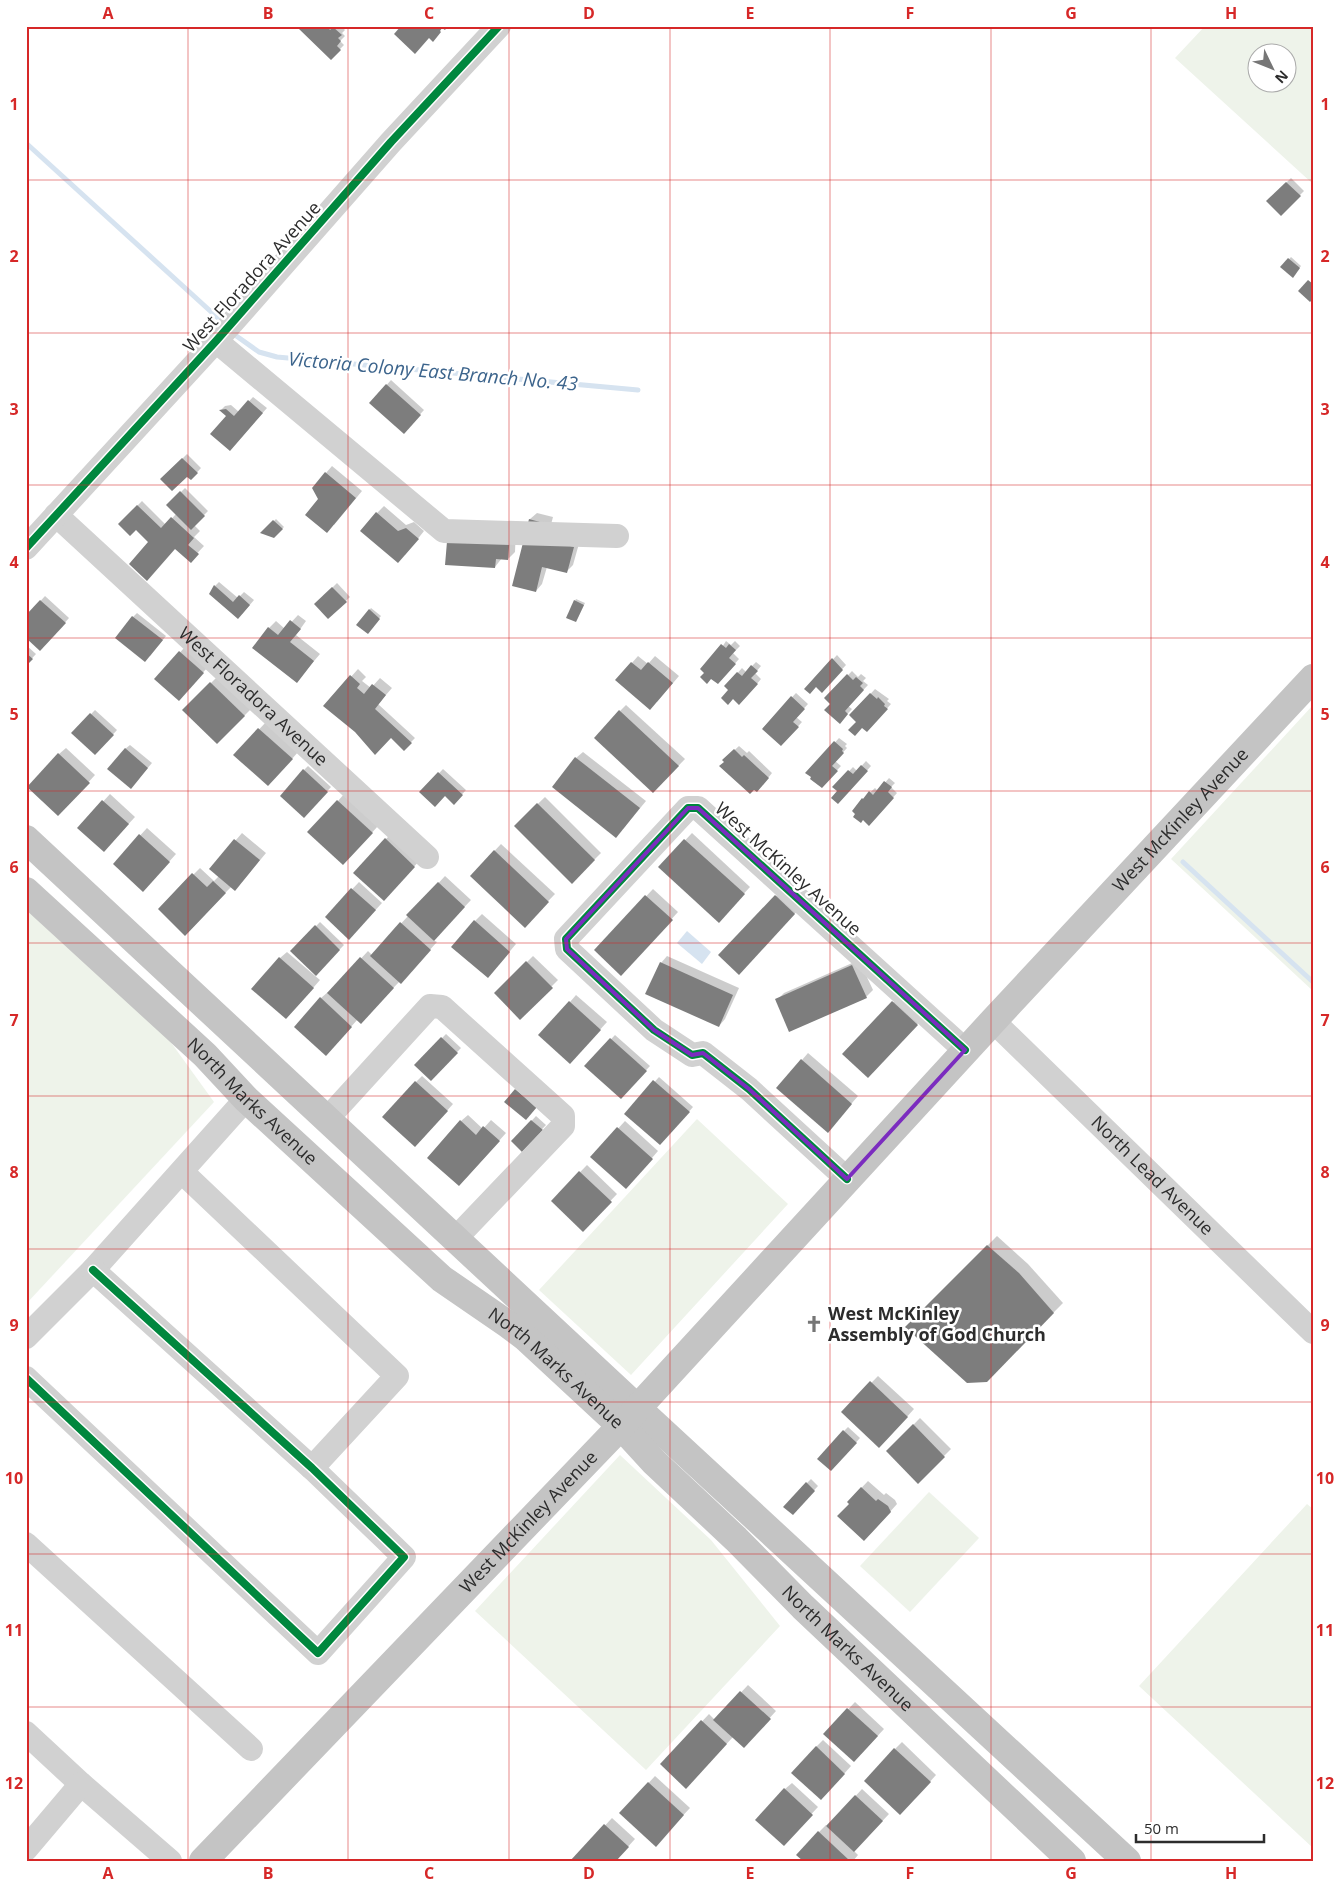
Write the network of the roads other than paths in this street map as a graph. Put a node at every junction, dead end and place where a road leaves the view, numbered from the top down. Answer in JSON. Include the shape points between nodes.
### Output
{"nodes":[{"id":1,"x":499,"y":26,"type":"edge"},
{"id":2,"x":216,"y":341,"type":"junction"},
{"id":3,"x":56,"y":515,"type":"junction"},
{"id":4,"x":617,"y":536,"type":"dead end"},
{"id":5,"x":26,"y":548,"type":"edge"},
{"id":6,"x":1313,"y":678,"type":"edge"},
{"id":7,"x":26,"y":839,"type":"edge"},
{"id":8,"x":427,"y":857,"type":"dead end"},
{"id":9,"x":26,"y":891,"type":"edge"},
{"id":10,"x":992,"y":1020,"type":"junction"},
{"id":11,"x":965,"y":1050,"type":"junction"},
{"id":12,"x":246,"y":1100,"type":"junction"},
{"id":13,"x":327,"y":1119,"type":"junction"},
{"id":14,"x":182,"y":1172,"type":"junction"},
{"id":15,"x":848,"y":1179,"type":"junction"},
{"id":16,"x":455,"y":1239,"type":"junction"},
{"id":17,"x":93,"y":1270,"type":"junction"},
{"id":18,"x":1313,"y":1332,"type":"edge"},
{"id":19,"x":26,"y":1337,"type":"edge"},
{"id":20,"x":26,"y":1378,"type":"edge"},
{"id":21,"x":629,"y":1417,"type":"junction"},
{"id":22,"x":312,"y":1468,"type":"junction"},
{"id":23,"x":26,"y":1544,"type":"edge"},
{"id":24,"x":26,"y":1733,"type":"edge"},
{"id":25,"x":251,"y":1749,"type":"dead end"},
{"id":26,"x":81,"y":1784,"type":"junction"},
{"id":27,"x":1012,"y":1804,"type":"junction"},
{"id":28,"x":26,"y":1849,"type":"edge"},
{"id":29,"x":170,"y":1861,"type":"edge"},
{"id":30,"x":204,"y":1861,"type":"edge"},
{"id":31,"x":1072,"y":1861,"type":"edge"},
{"id":32,"x":1118,"y":1861,"type":"edge"},
{"id":33,"x":1127,"y":1861,"type":"edge"}],
"edges":[{"from":1,"to":2,"type":"street","name":"West Floradora Avenue","via":[[391,142]]},
{"from":2,"to":3,"type":"street","name":"West Floradora Avenue"},
{"from":2,"to":4,"type":"street","name":"West Floradora Avenue","via":[[444,532]]},
{"from":3,"to":5,"type":"street","name":"West Floradora Avenue"},
{"from":3,"to":8,"type":"street","name":"West Floradora Avenue"},
{"from":6,"to":10,"type":"main road","name":"West McKinley Avenue"},
{"from":7,"to":13,"type":"main road","name":"North Marks Avenue"},
{"from":9,"to":12,"type":"main road","name":"North Marks Avenue","via":[[205,1055]]},
{"from":10,"to":11,"type":"main road","name":"West McKinley Avenue"},
{"from":10,"to":18,"type":"street","name":"North Lead Avenue"},
{"from":11,"to":15,"type":"main road","name":"West McKinley Avenue"},
{"from":11,"to":15,"type":"street","name":"West McKinley Avenue","via":[[698,808],[688,808],[566,939],[567,949],[654,1030],[692,1055],[703,1054],[719,1065]]},
{"from":12,"to":14,"type":"street"},
{"from":12,"to":21,"type":"main road","name":"North Marks Avenue","via":[[442,1279],[525,1337]]},
{"from":13,"to":16,"type":"main road","name":"North Marks Avenue"},
{"from":13,"to":16,"type":"street","via":[[430,1006],[442,1006],[563,1116],[563,1126]]},
{"from":14,"to":17,"type":"street"},
{"from":14,"to":22,"type":"street","via":[[397,1376]]},
{"from":15,"to":21,"type":"main road","name":"West McKinley Avenue"},
{"from":16,"to":21,"type":"main road","name":"North Marks Avenue"},
{"from":17,"to":19,"type":"street"},
{"from":17,"to":22,"type":"street"},
{"from":20,"to":22,"type":"street","via":[[318,1653],[404,1558]]},
{"from":21,"to":27,"type":"main road","name":"North Marks Avenue","via":[[654,1462]]},
{"from":21,"to":30,"type":"main road","name":"West McKinley Avenue"},
{"from":21,"to":33,"type":"main road","name":"North Marks Avenue"},
{"from":23,"to":25,"type":"street"},
{"from":24,"to":26,"type":"street"},
{"from":26,"to":28,"type":"street"},
{"from":26,"to":29,"type":"street"},
{"from":27,"to":31,"type":"main road","name":"North Marks Avenue"},
{"from":27,"to":32,"type":"main road","via":[[1020,1801],[1036,1805]]}]}
